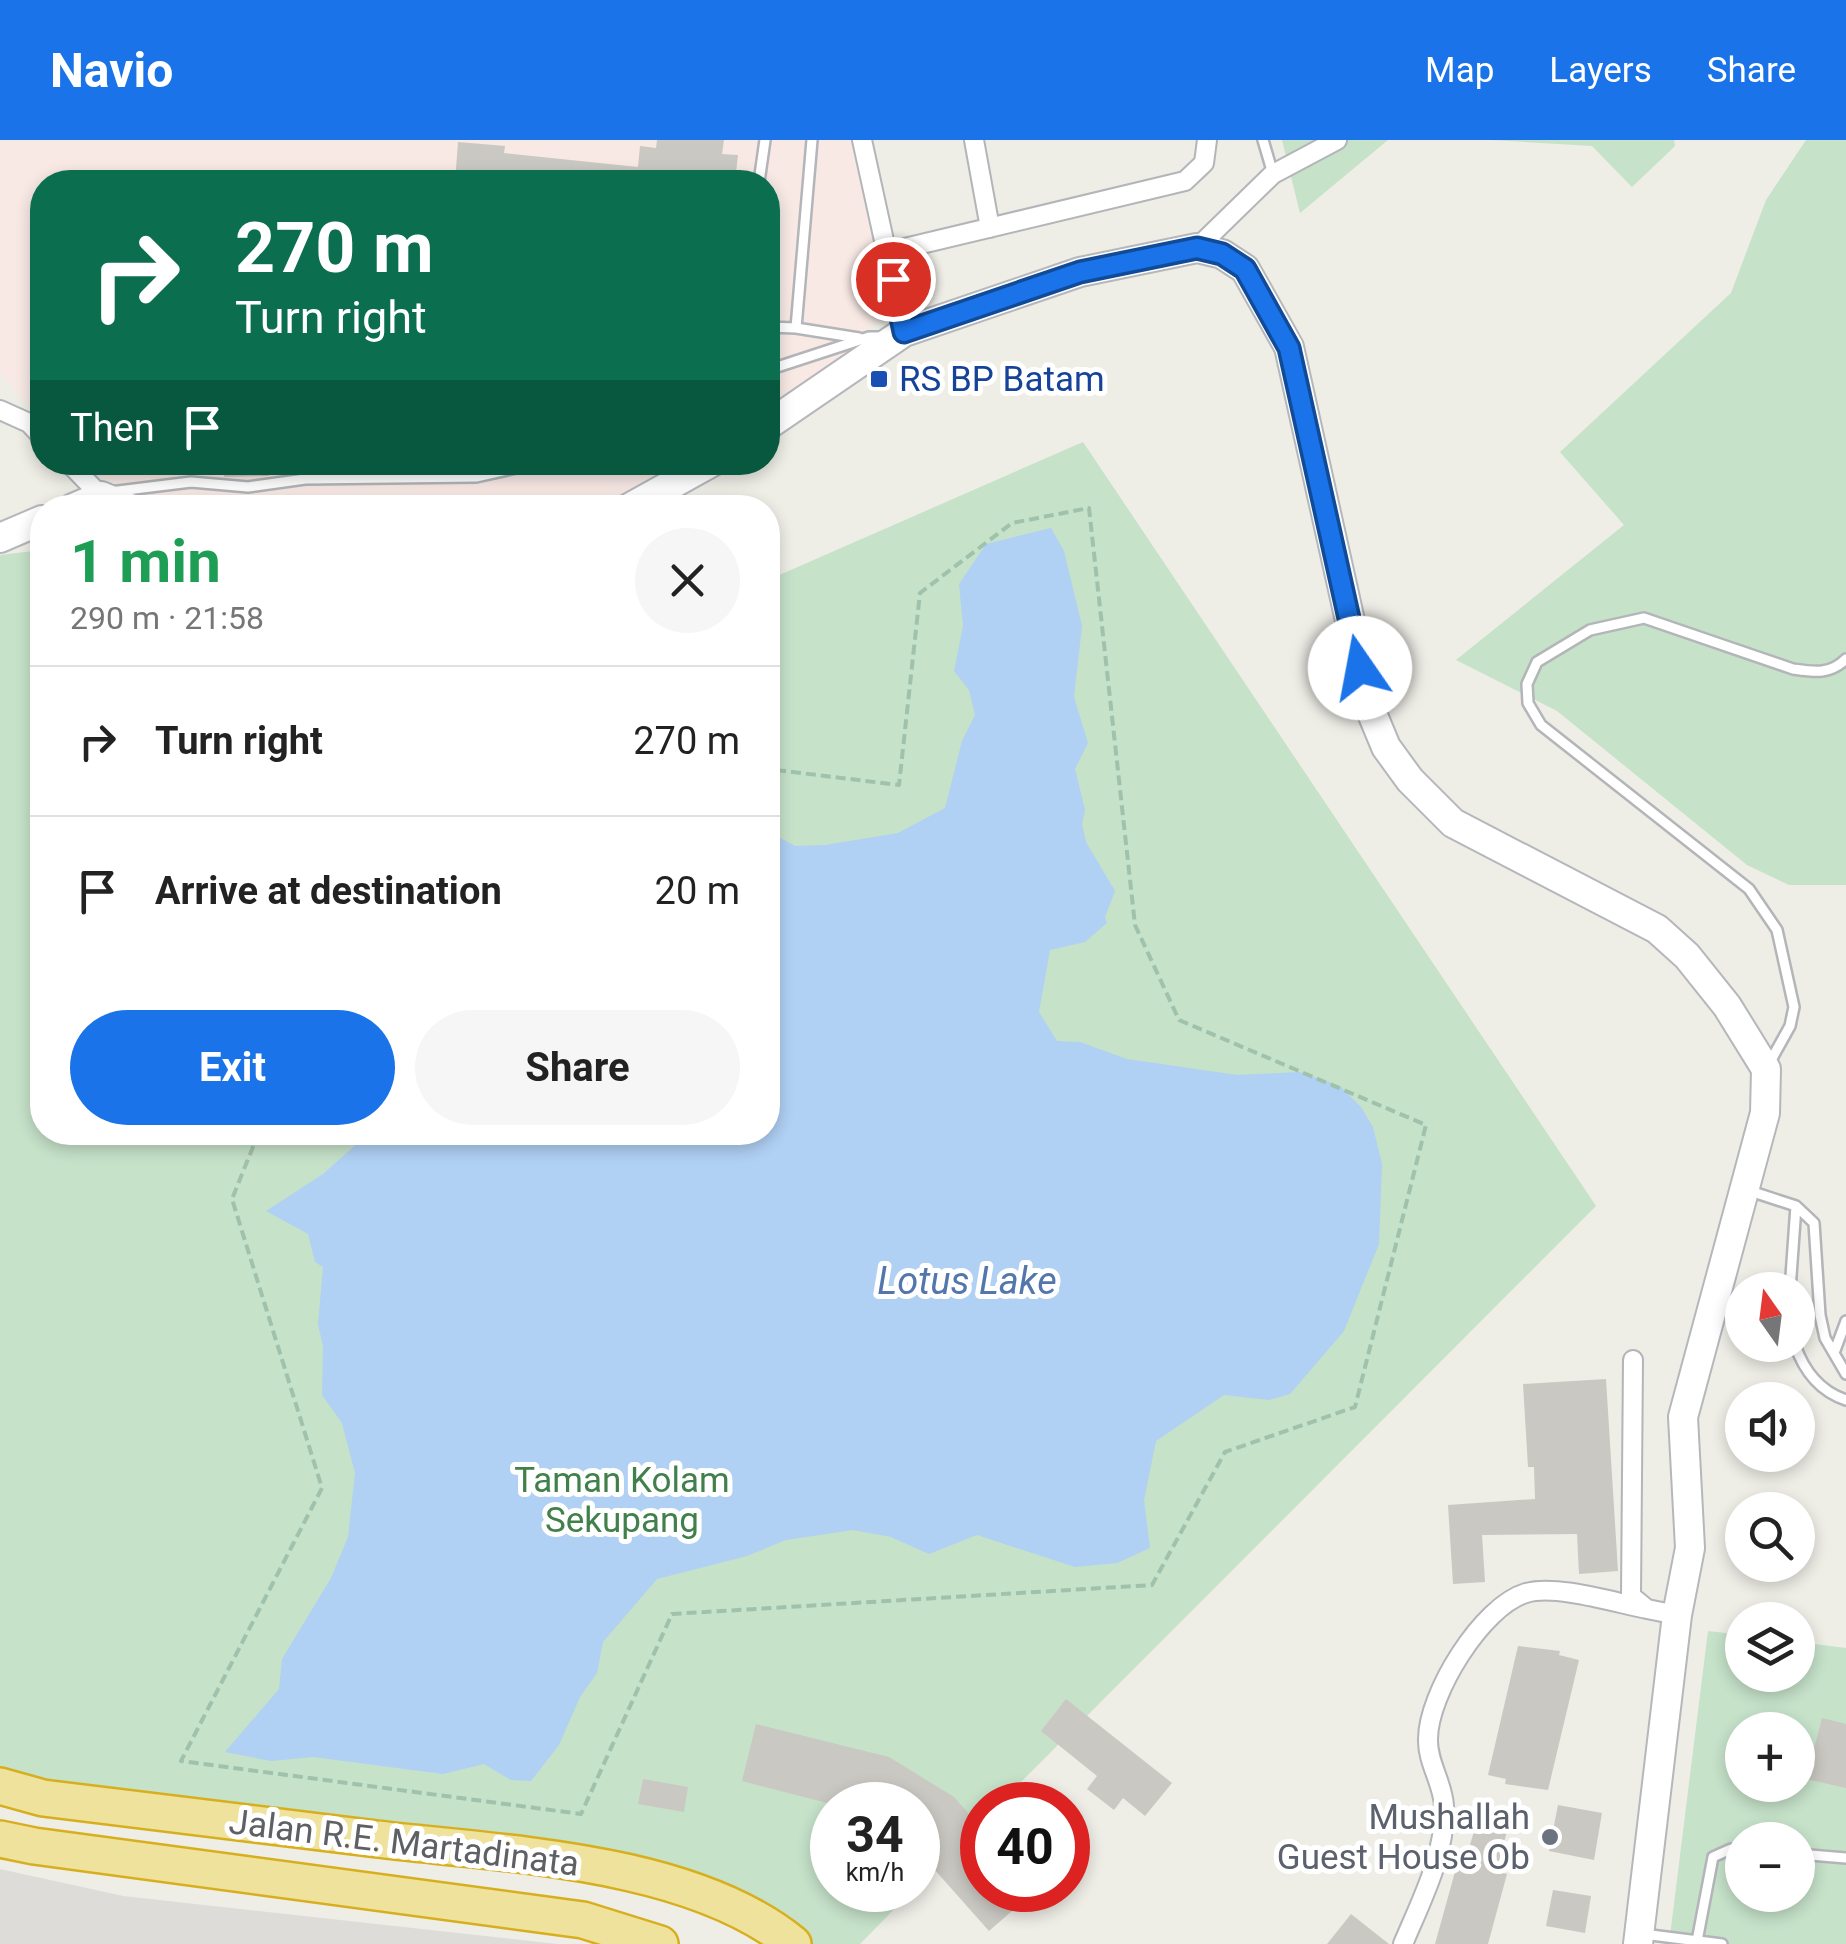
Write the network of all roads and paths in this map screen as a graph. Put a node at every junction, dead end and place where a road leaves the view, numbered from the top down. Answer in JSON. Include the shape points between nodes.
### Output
{"nodes":[{"id":1,"x":765,"y":140,"type":"edge"},
{"id":2,"x":812,"y":140,"type":"edge"},
{"id":3,"x":862,"y":140,"type":"edge"},
{"id":4,"x":974,"y":140,"type":"edge"},
{"id":5,"x":1207,"y":140,"type":"edge"},
{"id":6,"x":1263,"y":140,"type":"edge"},
{"id":7,"x":1337,"y":140,"type":"edge"},
{"id":8,"x":761,"y":170,"type":"edge"},
{"id":9,"x":1272,"y":174,"type":"junction"},
{"id":10,"x":990,"y":228,"type":"junction"},
{"id":11,"x":1197,"y":248,"type":"junction"},
{"id":12,"x":888,"y":252,"type":"junction"},
{"id":13,"x":780,"y":328,"type":"edge"},
{"id":14,"x":796,"y":328,"type":"junction"},
{"id":15,"x":901,"y":334,"type":"junction"},
{"id":16,"x":862,"y":338,"type":"junction"},
{"id":17,"x":780,"y":366,"type":"edge"},
{"id":18,"x":0,"y":410,"type":"edge"},
{"id":19,"x":780,"y":417,"type":"edge"},
{"id":20,"x":30,"y":424,"type":"edge"},
{"id":21,"x":81,"y":475,"type":"edge"},
{"id":22,"x":485,"y":475,"type":"edge"},
{"id":23,"x":688,"y":475,"type":"edge"},
{"id":24,"x":100,"y":495,"type":"edge"},
{"id":25,"x":104,"y":495,"type":"edge"},
{"id":26,"x":652,"y":495,"type":"edge"},
{"id":27,"x":30,"y":525,"type":"edge"},
{"id":28,"x":0,"y":538,"type":"edge"},
{"id":29,"x":1846,"y":659,"type":"edge"},
{"id":30,"x":780,"y":770,"type":"edge"},
{"id":31,"x":1766,"y":1068,"type":"junction"},
{"id":32,"x":254,"y":1145,"type":"edge"},
{"id":33,"x":1744,"y":1190,"type":"junction"},
{"id":34,"x":1796,"y":1206,"type":"junction"},
{"id":35,"x":1791,"y":1272,"type":"edge"},
{"id":36,"x":1846,"y":1321,"type":"edge"},
{"id":37,"x":1834,"y":1352,"type":"junction"},
{"id":38,"x":1633,"y":1360,"type":"dead end"},
{"id":39,"x":1804,"y":1362,"type":"edge"},
{"id":40,"x":1846,"y":1374,"type":"edge"},
{"id":41,"x":1846,"y":1400,"type":"edge"},
{"id":42,"x":1647,"y":1609,"type":"junction"},
{"id":43,"x":1677,"y":1615,"type":"junction"},
{"id":44,"x":0,"y":1786,"type":"edge"},
{"id":45,"x":0,"y":1838,"type":"edge"},
{"id":46,"x":1725,"y":1852,"type":"edge"},
{"id":47,"x":1815,"y":1855,"type":"edge"},
{"id":48,"x":1846,"y":1858,"type":"edge"},
{"id":49,"x":1639,"y":1939,"type":"edge"},
{"id":50,"x":1697,"y":1941,"type":"junction"},
{"id":51,"x":660,"y":1944,"type":"edge"},
{"id":52,"x":793,"y":1944,"type":"edge"},
{"id":53,"x":1403,"y":1944,"type":"edge"},
{"id":54,"x":1722,"y":1944,"type":"edge"}],
"edges":[{"from":1,"to":8,"type":"lane"},
{"from":2,"to":14,"type":"lane"},
{"from":3,"to":12,"type":"street"},
{"from":4,"to":10,"type":"street"},
{"from":5,"to":10,"type":"street","via":[[1204,164],[1185,181]]},
{"from":6,"to":9,"type":"lane"},
{"from":7,"to":9,"type":"street"},
{"from":9,"to":11,"type":"street"},
{"from":10,"to":12,"type":"street"},
{"from":11,"to":15,"type":"street","via":[[1080,272]]},
{"from":11,"to":31,"type":"street","via":[[1245,269],[1289,348],[1368,706],[1386,747],[1452,824],[1657,929],[1727,1006]]},
{"from":12,"to":15,"type":"street"},
{"from":13,"to":14,"type":"lane"},
{"from":14,"to":16,"type":"lane"},
{"from":15,"to":16,"type":"lane"},
{"from":15,"to":19,"type":"street"},
{"from":16,"to":17,"type":"lane"},
{"from":18,"to":20,"type":"street"},
{"from":21,"to":24,"type":"street"},
{"from":22,"to":25,"type":"lane","via":[[305,479],[248,487],[191,482]]},
{"from":23,"to":26,"type":"street"},
{"from":27,"to":28,"type":"street"},
{"from":29,"to":31,"type":"lane","via":[[1818,673],[1793,669],[1644,618],[1590,630],[1553,650],[1537,662],[1527,684],[1528,703],[1541,726],[1749,889],[1777,930],[1794,1007]]},
{"from":30,"to":32,"type":"path","via":[[899,785],[920,593],[1012,523],[1090,508],[1135,925],[1179,1020],[1426,1125],[1356,1407],[1225,1452],[1152,1585],[672,1614],[580,1814],[181,1761],[322,1488],[232,1199]]},
{"from":31,"to":33,"type":"street","via":[[1764,1113]]},
{"from":33,"to":34,"type":"lane"},
{"from":33,"to":43,"type":"street","via":[[1683,1417],[1690,1548]]},
{"from":34,"to":35,"type":"lane"},
{"from":34,"to":37,"type":"lane","via":[[1814,1223],[1820,1315]]},
{"from":36,"to":37,"type":"lane"},
{"from":37,"to":40,"type":"lane"},
{"from":38,"to":42,"type":"street","via":[[1631,1596]]},
{"from":39,"to":41,"type":"lane","via":[[1812,1377]]},
{"from":42,"to":43,"type":"street"},
{"from":42,"to":53,"type":"street","via":[[1553,1591],[1526,1593],[1500,1610],[1445,1676],[1427,1742],[1444,1805],[1435,1866]]},
{"from":43,"to":49,"type":"street"},
{"from":44,"to":52,"type":"highway","name":"Jalan R.E. Martadinata","via":[[43,1798],[664,1880],[725,1902]]},
{"from":45,"to":51,"type":"highway","name":"Jalan R.E. Martadinata","via":[[583,1920]]},
{"from":46,"to":50,"type":"lane","via":[[1713,1857]]},
{"from":47,"to":48,"type":"lane"},
{"from":49,"to":50,"type":"lane"},
{"from":50,"to":54,"type":"lane"}]}
